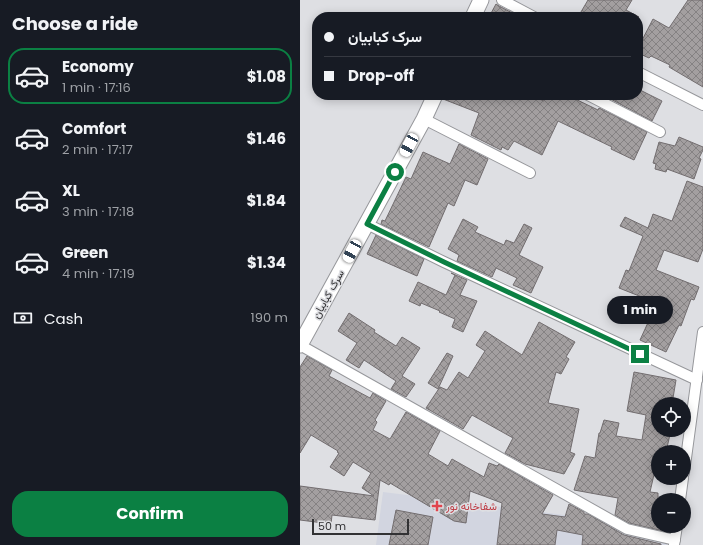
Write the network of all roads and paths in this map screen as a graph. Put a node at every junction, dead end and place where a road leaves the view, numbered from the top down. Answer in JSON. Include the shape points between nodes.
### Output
{"nodes":[{"id":1,"x":481,"y":0,"type":"edge"},
{"id":2,"x":502,"y":0,"type":"edge"},
{"id":3,"x":475,"y":12,"type":"edge"},
{"id":4,"x":525,"y":12,"type":"edge"},
{"id":5,"x":643,"y":75,"type":"edge"},
{"id":6,"x":433,"y":100,"type":"edge"},
{"id":7,"x":598,"y":100,"type":"edge"},
{"id":8,"x":703,"y":105,"type":"edge"},
{"id":9,"x":424,"y":119,"type":"junction"},
{"id":10,"x":660,"y":132,"type":"dead end"},
{"id":11,"x":530,"y":173,"type":"dead end"},
{"id":12,"x":367,"y":224,"type":"junction"},
{"id":13,"x":703,"y":332,"type":"edge"},
{"id":14,"x":300,"y":345,"type":"edge"},
{"id":15,"x":697,"y":380,"type":"junction"},
{"id":16,"x":688,"y":445,"type":"edge"},
{"id":17,"x":675,"y":542,"type":"edge"}],
"edges":[{"from":1,"to":3,"type":"street"},
{"from":2,"to":4,"type":"street"},
{"from":5,"to":8,"type":"street"},
{"from":6,"to":9,"type":"street","name":"سرک کبابیان"},
{"from":7,"to":10,"type":"street"},
{"from":9,"to":11,"type":"street"},
{"from":9,"to":12,"type":"street","name":"سرک کبابیان"},
{"from":12,"to":14,"type":"street","name":"سرک کبابیان"},
{"from":12,"to":15,"type":"street"},
{"from":13,"to":15,"type":"street"},
{"from":14,"to":17,"type":"street","via":[[627,529]]},
{"from":15,"to":16,"type":"street"}]}
